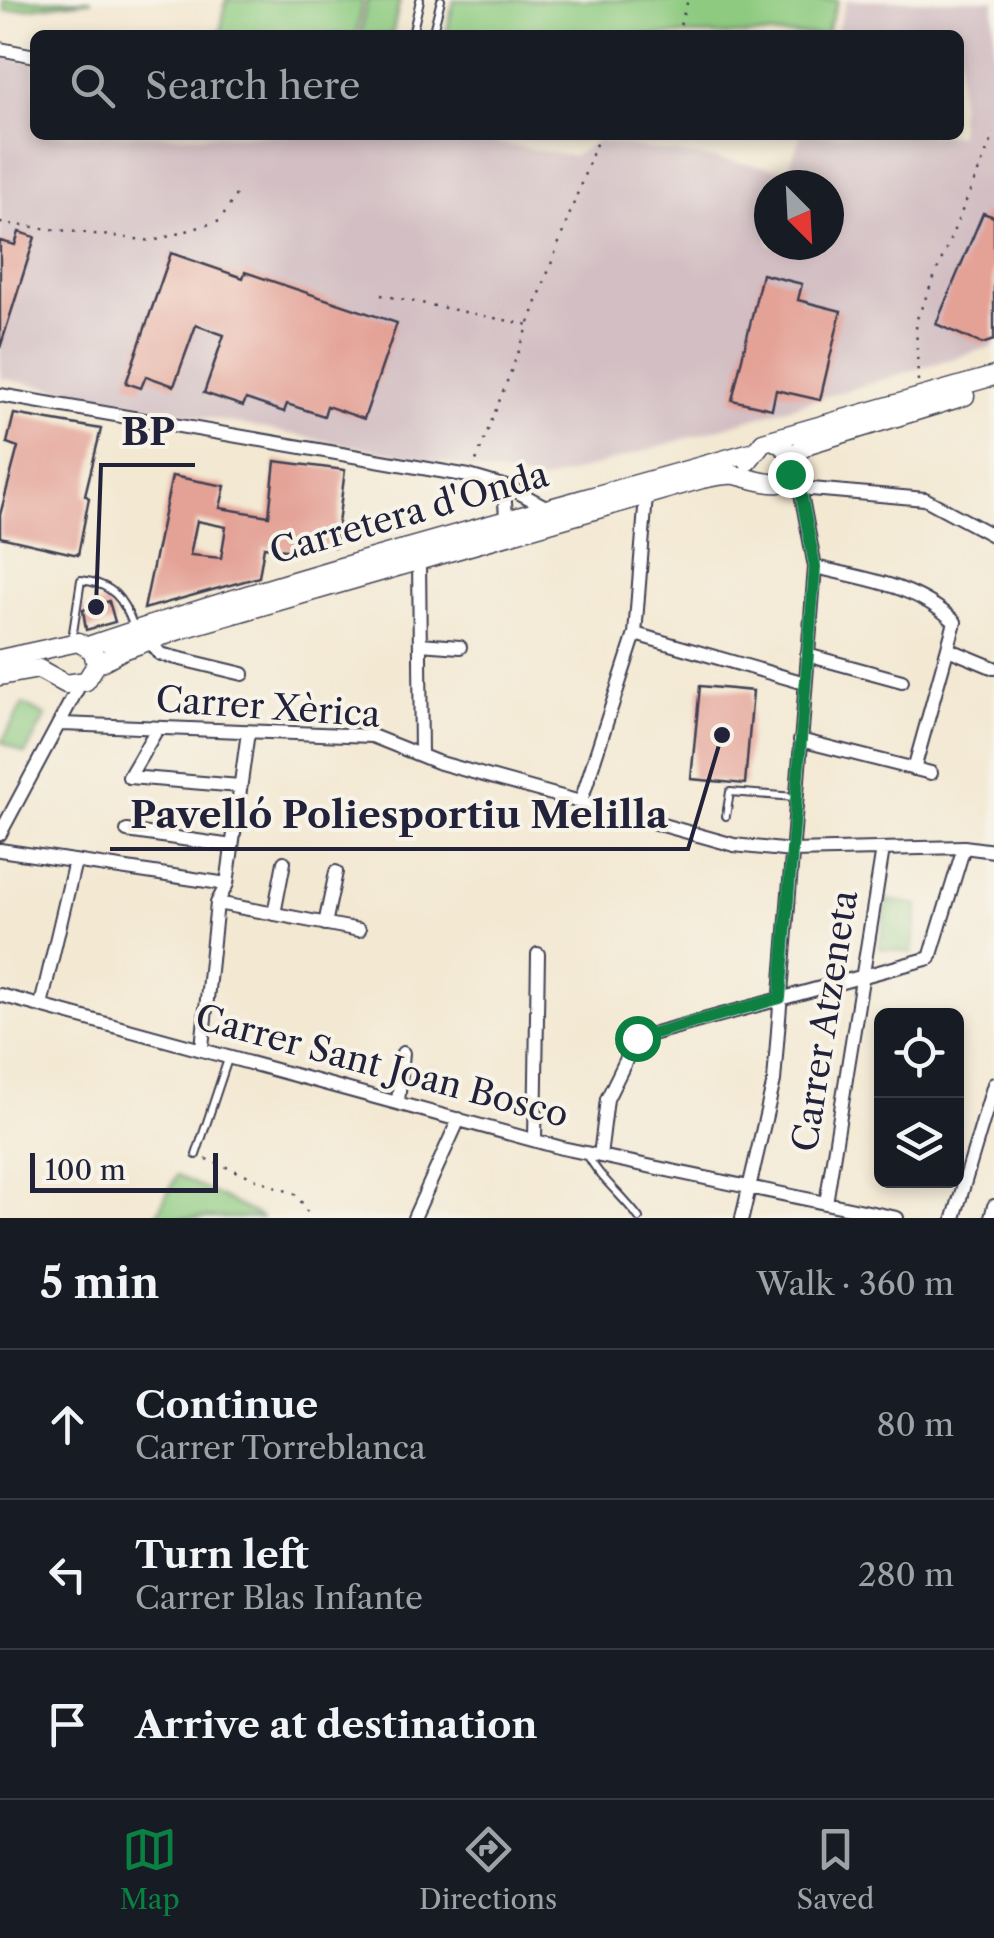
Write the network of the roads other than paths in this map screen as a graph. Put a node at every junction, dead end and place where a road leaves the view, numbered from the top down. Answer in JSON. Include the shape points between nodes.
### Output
{"nodes":[{"id":1,"x":420,"y":0,"type":"edge"},
{"id":2,"x":441,"y":0,"type":"edge"},
{"id":3,"x":413,"y":30,"type":"edge"},
{"id":4,"x":433,"y":30,"type":"edge"},
{"id":5,"x":0,"y":49,"type":"edge"},
{"id":6,"x":30,"y":55,"type":"edge"},
{"id":7,"x":994,"y":376,"type":"edge"},
{"id":8,"x":994,"y":386,"type":"edge"},
{"id":9,"x":0,"y":395,"type":"edge"},
{"id":10,"x":776,"y":442,"type":"junction"},
{"id":11,"x":750,"y":452,"type":"junction"},
{"id":12,"x":794,"y":473,"type":"junction"},
{"id":13,"x":754,"y":480,"type":"junction"},
{"id":14,"x":495,"y":484,"type":"junction"},
{"id":15,"x":646,"y":496,"type":"junction"},
{"id":16,"x":546,"y":508,"type":"junction"},
{"id":17,"x":506,"y":518,"type":"junction"},
{"id":18,"x":994,"y":536,"type":"edge"},
{"id":19,"x":419,"y":560,"type":"junction"},
{"id":20,"x":815,"y":567,"type":"junction"},
{"id":21,"x":142,"y":634,"type":"junction"},
{"id":22,"x":635,"y":634,"type":"junction"},
{"id":23,"x":420,"y":644,"type":"junction"},
{"id":24,"x":73,"y":645,"type":"junction"},
{"id":25,"x":460,"y":647,"type":"dead end"},
{"id":26,"x":948,"y":648,"type":"junction"},
{"id":27,"x":807,"y":656,"type":"junction"},
{"id":28,"x":0,"y":659,"type":"edge"},
{"id":29,"x":96,"y":665,"type":"junction"},
{"id":30,"x":994,"y":668,"type":"edge"},
{"id":31,"x":243,"y":674,"type":"dead end"},
{"id":32,"x":56,"y":675,"type":"junction"},
{"id":33,"x":0,"y":676,"type":"edge"},
{"id":34,"x":902,"y":681,"type":"dead end"},
{"id":35,"x":805,"y":683,"type":"junction"},
{"id":36,"x":80,"y":684,"type":"junction"},
{"id":37,"x":62,"y":724,"type":"junction"},
{"id":38,"x":157,"y":728,"type":"junction"},
{"id":39,"x":248,"y":732,"type":"junction"},
{"id":40,"x":800,"y":740,"type":"junction"},
{"id":41,"x":421,"y":756,"type":"junction"},
{"id":42,"x":914,"y":769,"type":"junction"},
{"id":43,"x":931,"y":773,"type":"dead end"},
{"id":44,"x":240,"y":786,"type":"junction"},
{"id":45,"x":796,"y":797,"type":"junction"},
{"id":46,"x":581,"y":801,"type":"junction"},
{"id":47,"x":726,"y":816,"type":"dead end"},
{"id":48,"x":127,"y":831,"type":"dead end"},
{"id":49,"x":0,"y":834,"type":"edge"},
{"id":50,"x":232,"y":846,"type":"junction"},
{"id":51,"x":964,"y":847,"type":"junction"},
{"id":52,"x":883,"y":849,"type":"junction"},
{"id":53,"x":0,"y":850,"type":"edge"},
{"id":54,"x":792,"y":850,"type":"junction"},
{"id":55,"x":994,"y":852,"type":"edge"},
{"id":56,"x":75,"y":862,"type":"junction"},
{"id":57,"x":284,"y":862,"type":"dead end"},
{"id":58,"x":336,"y":872,"type":"dead end"},
{"id":59,"x":227,"y":884,"type":"junction"},
{"id":60,"x":218,"y":903,"type":"junction"},
{"id":61,"x":274,"y":914,"type":"junction"},
{"id":62,"x":325,"y":924,"type":"junction"},
{"id":63,"x":359,"y":930,"type":"dead end"},
{"id":64,"x":538,"y":954,"type":"dead end"},
{"id":65,"x":865,"y":976,"type":"junction"},
{"id":66,"x":0,"y":995,"type":"edge"},
{"id":67,"x":780,"y":998,"type":"junction"},
{"id":68,"x":41,"y":1005,"type":"junction"},
{"id":69,"x":202,"y":1047,"type":"junction"},
{"id":70,"x":403,"y":1053,"type":"dead end"},
{"id":71,"x":230,"y":1055,"type":"junction"},
{"id":72,"x":994,"y":1084,"type":"edge"},
{"id":73,"x":398,"y":1102,"type":"junction"},
{"id":74,"x":458,"y":1119,"type":"junction"},
{"id":75,"x":534,"y":1140,"type":"junction"},
{"id":76,"x":593,"y":1154,"type":"junction"},
{"id":77,"x":196,"y":1155,"type":"road end"},
{"id":78,"x":750,"y":1186,"type":"junction"},
{"id":79,"x":826,"y":1203,"type":"junction"},
{"id":80,"x":994,"y":1206,"type":"edge"},
{"id":81,"x":414,"y":1218,"type":"edge"},
{"id":82,"x":638,"y":1218,"type":"edge"},
{"id":83,"x":742,"y":1218,"type":"edge"},
{"id":84,"x":897,"y":1218,"type":"edge"},
{"id":85,"x":954,"y":1218,"type":"edge"},
{"id":86,"x":991,"y":1218,"type":"edge"}],
"edges":[{"from":1,"to":3,"type":"lane"},
{"from":2,"to":4,"type":"lane"},
{"from":5,"to":6,"type":"street"},
{"from":7,"to":10,"type":"main road"},
{"from":8,"to":12,"type":"main road","via":[[809,444]]},
{"from":9,"to":14,"type":"street"},
{"from":10,"to":11,"type":"main road"},
{"from":10,"to":12,"type":"main road"},
{"from":11,"to":13,"type":"main road"},
{"from":11,"to":16,"type":"main road","name":"Carretera d'Onda"},
{"from":12,"to":13,"type":"main road","via":[[773,486]]},
{"from":12,"to":18,"type":"street","via":[[925,499]]},
{"from":12,"to":20,"type":"street"},
{"from":13,"to":15,"type":"main road","name":"Carretera d'Onda","via":[[730,474]]},
{"from":14,"to":16,"type":"street"},
{"from":14,"to":17,"type":"street"},
{"from":15,"to":19,"type":"main road","name":"Carretera d'Onda"},
{"from":15,"to":22,"type":"street"},
{"from":16,"to":17,"type":"main road","name":"Carretera d'Onda"},
{"from":17,"to":21,"type":"main road","name":"Carretera d'Onda"},
{"from":19,"to":21,"type":"main road","name":"Carretera d'Onda"},
{"from":19,"to":23,"type":"street"},
{"from":20,"to":26,"type":"street","via":[[933,600],[955,622]]},
{"from":20,"to":27,"type":"street"},
{"from":21,"to":24,"type":"main road","name":"Carretera d'Onda"},
{"from":21,"to":24,"type":"lane","via":[[122,597],[100,582],[81,580]]},
{"from":21,"to":29,"type":"main road","name":"Carretera d'Onda"},
{"from":21,"to":31,"type":"street","via":[[160,654]]},
{"from":22,"to":35,"type":"street"},
{"from":22,"to":46,"type":"street"},
{"from":23,"to":25,"type":"street"},
{"from":23,"to":41,"type":"street"},
{"from":24,"to":28,"type":"main road","name":"Carretera d'Onda"},
{"from":24,"to":29,"type":"main road"},
{"from":24,"to":32,"type":"main road","via":[[53,660]]},
{"from":26,"to":30,"type":"street"},
{"from":26,"to":42,"type":"street"},
{"from":27,"to":34,"type":"street"},
{"from":27,"to":35,"type":"street"},
{"from":29,"to":36,"type":"main road"},
{"from":32,"to":33,"type":"main road","via":[[39,669]]},
{"from":32,"to":36,"type":"main road"},
{"from":35,"to":40,"type":"street"},
{"from":36,"to":37,"type":"street"},
{"from":37,"to":38,"type":"street","name":"Carrer Xèrica"},
{"from":37,"to":49,"type":"street"},
{"from":38,"to":39,"type":"street","name":"Carrer Xèrica"},
{"from":38,"to":44,"type":"street","via":[[129,777]]},
{"from":39,"to":41,"type":"street","name":"Carrer Xèrica","via":[[372,736]]},
{"from":39,"to":44,"type":"street"},
{"from":40,"to":42,"type":"street"},
{"from":40,"to":45,"type":"street"},
{"from":41,"to":46,"type":"street","name":"Carrer Xèrica"},
{"from":42,"to":43,"type":"street"},
{"from":44,"to":50,"type":"street"},
{"from":45,"to":47,"type":"lane","via":[[730,792]]},
{"from":45,"to":54,"type":"street"},
{"from":46,"to":54,"type":"street","name":"Carrer Xèrica","via":[[734,845]]},
{"from":48,"to":50,"type":"street"},
{"from":50,"to":59,"type":"street"},
{"from":51,"to":52,"type":"street","name":"Carrer Xèrica"},
{"from":51,"to":55,"type":"street","name":"Carrer Xèrica"},
{"from":51,"to":65,"type":"street","via":[[930,958]]},
{"from":52,"to":54,"type":"street","name":"Carrer Xèrica"},
{"from":52,"to":65,"type":"street","name":"Carrer Atzeneta"},
{"from":53,"to":56,"type":"street"},
{"from":54,"to":67,"type":"street"},
{"from":56,"to":59,"type":"street"},
{"from":56,"to":68,"type":"street"},
{"from":57,"to":61,"type":"street"},
{"from":58,"to":62,"type":"street"},
{"from":59,"to":60,"type":"street"},
{"from":60,"to":61,"type":"street"},
{"from":60,"to":69,"type":"street"},
{"from":61,"to":62,"type":"street"},
{"from":62,"to":63,"type":"street"},
{"from":64,"to":75,"type":"street"},
{"from":65,"to":67,"type":"street"},
{"from":65,"to":79,"type":"street","name":"Carrer Atzeneta"},
{"from":66,"to":68,"type":"street","name":"Carrer Sant Joan Bosco"},
{"from":67,"to":76,"type":"street","via":[[637,1038],[606,1099]]},
{"from":67,"to":78,"type":"street","via":[[774,1080]]},
{"from":68,"to":69,"type":"street","name":"Carrer Sant Joan Bosco"},
{"from":69,"to":71,"type":"street","name":"Carrer Sant Joan Bosco"},
{"from":70,"to":73,"type":"street"},
{"from":71,"to":73,"type":"street","name":"Carrer Sant Joan Bosco"},
{"from":71,"to":77,"type":"lane"},
{"from":72,"to":85,"type":"street"},
{"from":73,"to":74,"type":"street","name":"Carrer Sant Joan Bosco"},
{"from":74,"to":75,"type":"street","name":"Carrer Sant Joan Bosco"},
{"from":74,"to":81,"type":"street"},
{"from":75,"to":76,"type":"street","name":"Carrer Sant Joan Bosco"},
{"from":76,"to":78,"type":"street","name":"Carrer Sant Joan Bosco"},
{"from":76,"to":82,"type":"lane","via":[[596,1172]]},
{"from":78,"to":79,"type":"street","name":"Carrer Sant Joan Bosco"},
{"from":78,"to":83,"type":"street"},
{"from":79,"to":84,"type":"street","name":"Carrer Sant Joan Bosco"},
{"from":80,"to":86,"type":"street"}]}
